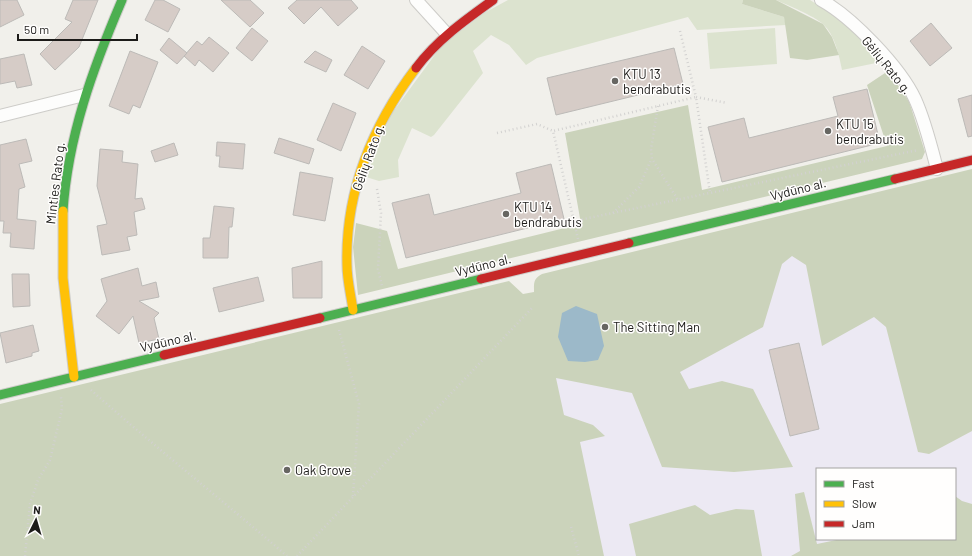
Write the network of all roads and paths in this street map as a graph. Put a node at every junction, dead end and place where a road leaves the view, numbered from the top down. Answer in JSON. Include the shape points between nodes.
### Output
{"nodes":[{"id":1,"x":122,"y":0,"type":"edge"},
{"id":2,"x":416,"y":0,"type":"edge"},
{"id":3,"x":493,"y":0,"type":"edge"},
{"id":4,"x":821,"y":0,"type":"edge"},
{"id":5,"x":680,"y":31,"type":"dead end"},
{"id":6,"x":446,"y":34,"type":"junction"},
{"id":7,"x":84,"y":95,"type":"junction"},
{"id":8,"x":696,"y":98,"type":"junction"},
{"id":9,"x":727,"y":103,"type":"dead end"},
{"id":10,"x":658,"y":106,"type":"junction"},
{"id":11,"x":0,"y":116,"type":"edge"},
{"id":12,"x":553,"y":131,"type":"junction"},
{"id":13,"x":497,"y":133,"type":"dead end"},
{"id":14,"x":931,"y":147,"type":"junction"},
{"id":15,"x":652,"y":159,"type":"junction"},
{"id":16,"x":972,"y":160,"type":"edge"},
{"id":17,"x":937,"y":169,"type":"junction"},
{"id":18,"x":377,"y":189,"type":"dead end"},
{"id":19,"x":710,"y":193,"type":"junction"},
{"id":20,"x":678,"y":200,"type":"junction"},
{"id":21,"x":612,"y":213,"type":"junction"},
{"id":22,"x":574,"y":221,"type":"junction"},
{"id":23,"x":582,"y":255,"type":"junction"},
{"id":24,"x":386,"y":302,"type":"junction"},
{"id":25,"x":532,"y":308,"type":"dead end"},
{"id":26,"x":353,"y":310,"type":"junction"},
{"id":27,"x":335,"y":314,"type":"junction"},
{"id":28,"x":75,"y":377,"type":"junction"},
{"id":29,"x":58,"y":380,"type":"junction"},
{"id":30,"x":0,"y":395,"type":"edge"},
{"id":31,"x":354,"y":496,"type":"junction"},
{"id":32,"x":571,"y":527,"type":"dead end"},
{"id":33,"x":25,"y":556,"type":"edge"},
{"id":34,"x":287,"y":556,"type":"edge"},
{"id":35,"x":297,"y":556,"type":"edge"},
{"id":36,"x":579,"y":556,"type":"edge"}],
"edges":[{"from":1,"to":7,"type":"street","name":"Minties Rato g."},
{"from":2,"to":6,"type":"street"},
{"from":3,"to":6,"type":"street","name":"Gėlių Rato g."},
{"from":4,"to":14,"type":"street","name":"Gėlių Rato g.","via":[[865,36],[900,76],[915,99]]},
{"from":5,"to":8,"type":"path"},
{"from":6,"to":26,"type":"street","name":"Gėlių Rato g.","via":[[424,56],[394,96],[370,144],[354,194],[346,238],[346,263]]},
{"from":7,"to":11,"type":"street"},
{"from":7,"to":28,"type":"street","name":"Minties Rato g.","via":[[71,148],[62,219],[64,301]]},
{"from":8,"to":9,"type":"path"},
{"from":8,"to":10,"type":"path"},
{"from":8,"to":19,"type":"path"},
{"from":10,"to":12,"type":"path"},
{"from":10,"to":15,"type":"path","via":[[651,149]]},
{"from":12,"to":13,"type":"path","via":[[537,124]]},
{"from":12,"to":22,"type":"path"},
{"from":14,"to":17,"type":"street","name":"Gėlių Rato g."},
{"from":14,"to":19,"type":"path"},
{"from":15,"to":20,"type":"path"},
{"from":15,"to":21,"type":"path","via":[[639,187]]},
{"from":16,"to":17,"type":"street","name":"Vydūno al."},
{"from":17,"to":23,"type":"street","name":"Vydūno al."},
{"from":18,"to":24,"type":"path","via":[[381,213],[378,269]]},
{"from":19,"to":20,"type":"path"},
{"from":20,"to":21,"type":"path"},
{"from":21,"to":22,"type":"path"},
{"from":22,"to":23,"type":"path"},
{"from":23,"to":24,"type":"street","name":"Vydūno al."},
{"from":24,"to":26,"type":"street","name":"Vydūno al."},
{"from":25,"to":31,"type":"path"},
{"from":26,"to":27,"type":"street","name":"Vydūno al."},
{"from":27,"to":28,"type":"street","name":"Vydūno al."},
{"from":27,"to":31,"type":"path","via":[[359,404]]},
{"from":28,"to":29,"type":"street","name":"Vydūno al."},
{"from":28,"to":34,"type":"path"},
{"from":29,"to":30,"type":"street","name":"Vydūno al."},
{"from":29,"to":33,"type":"path","via":[[62,409],[50,460],[38,480],[30,504]]},
{"from":31,"to":35,"type":"path"},
{"from":32,"to":36,"type":"path"}]}
